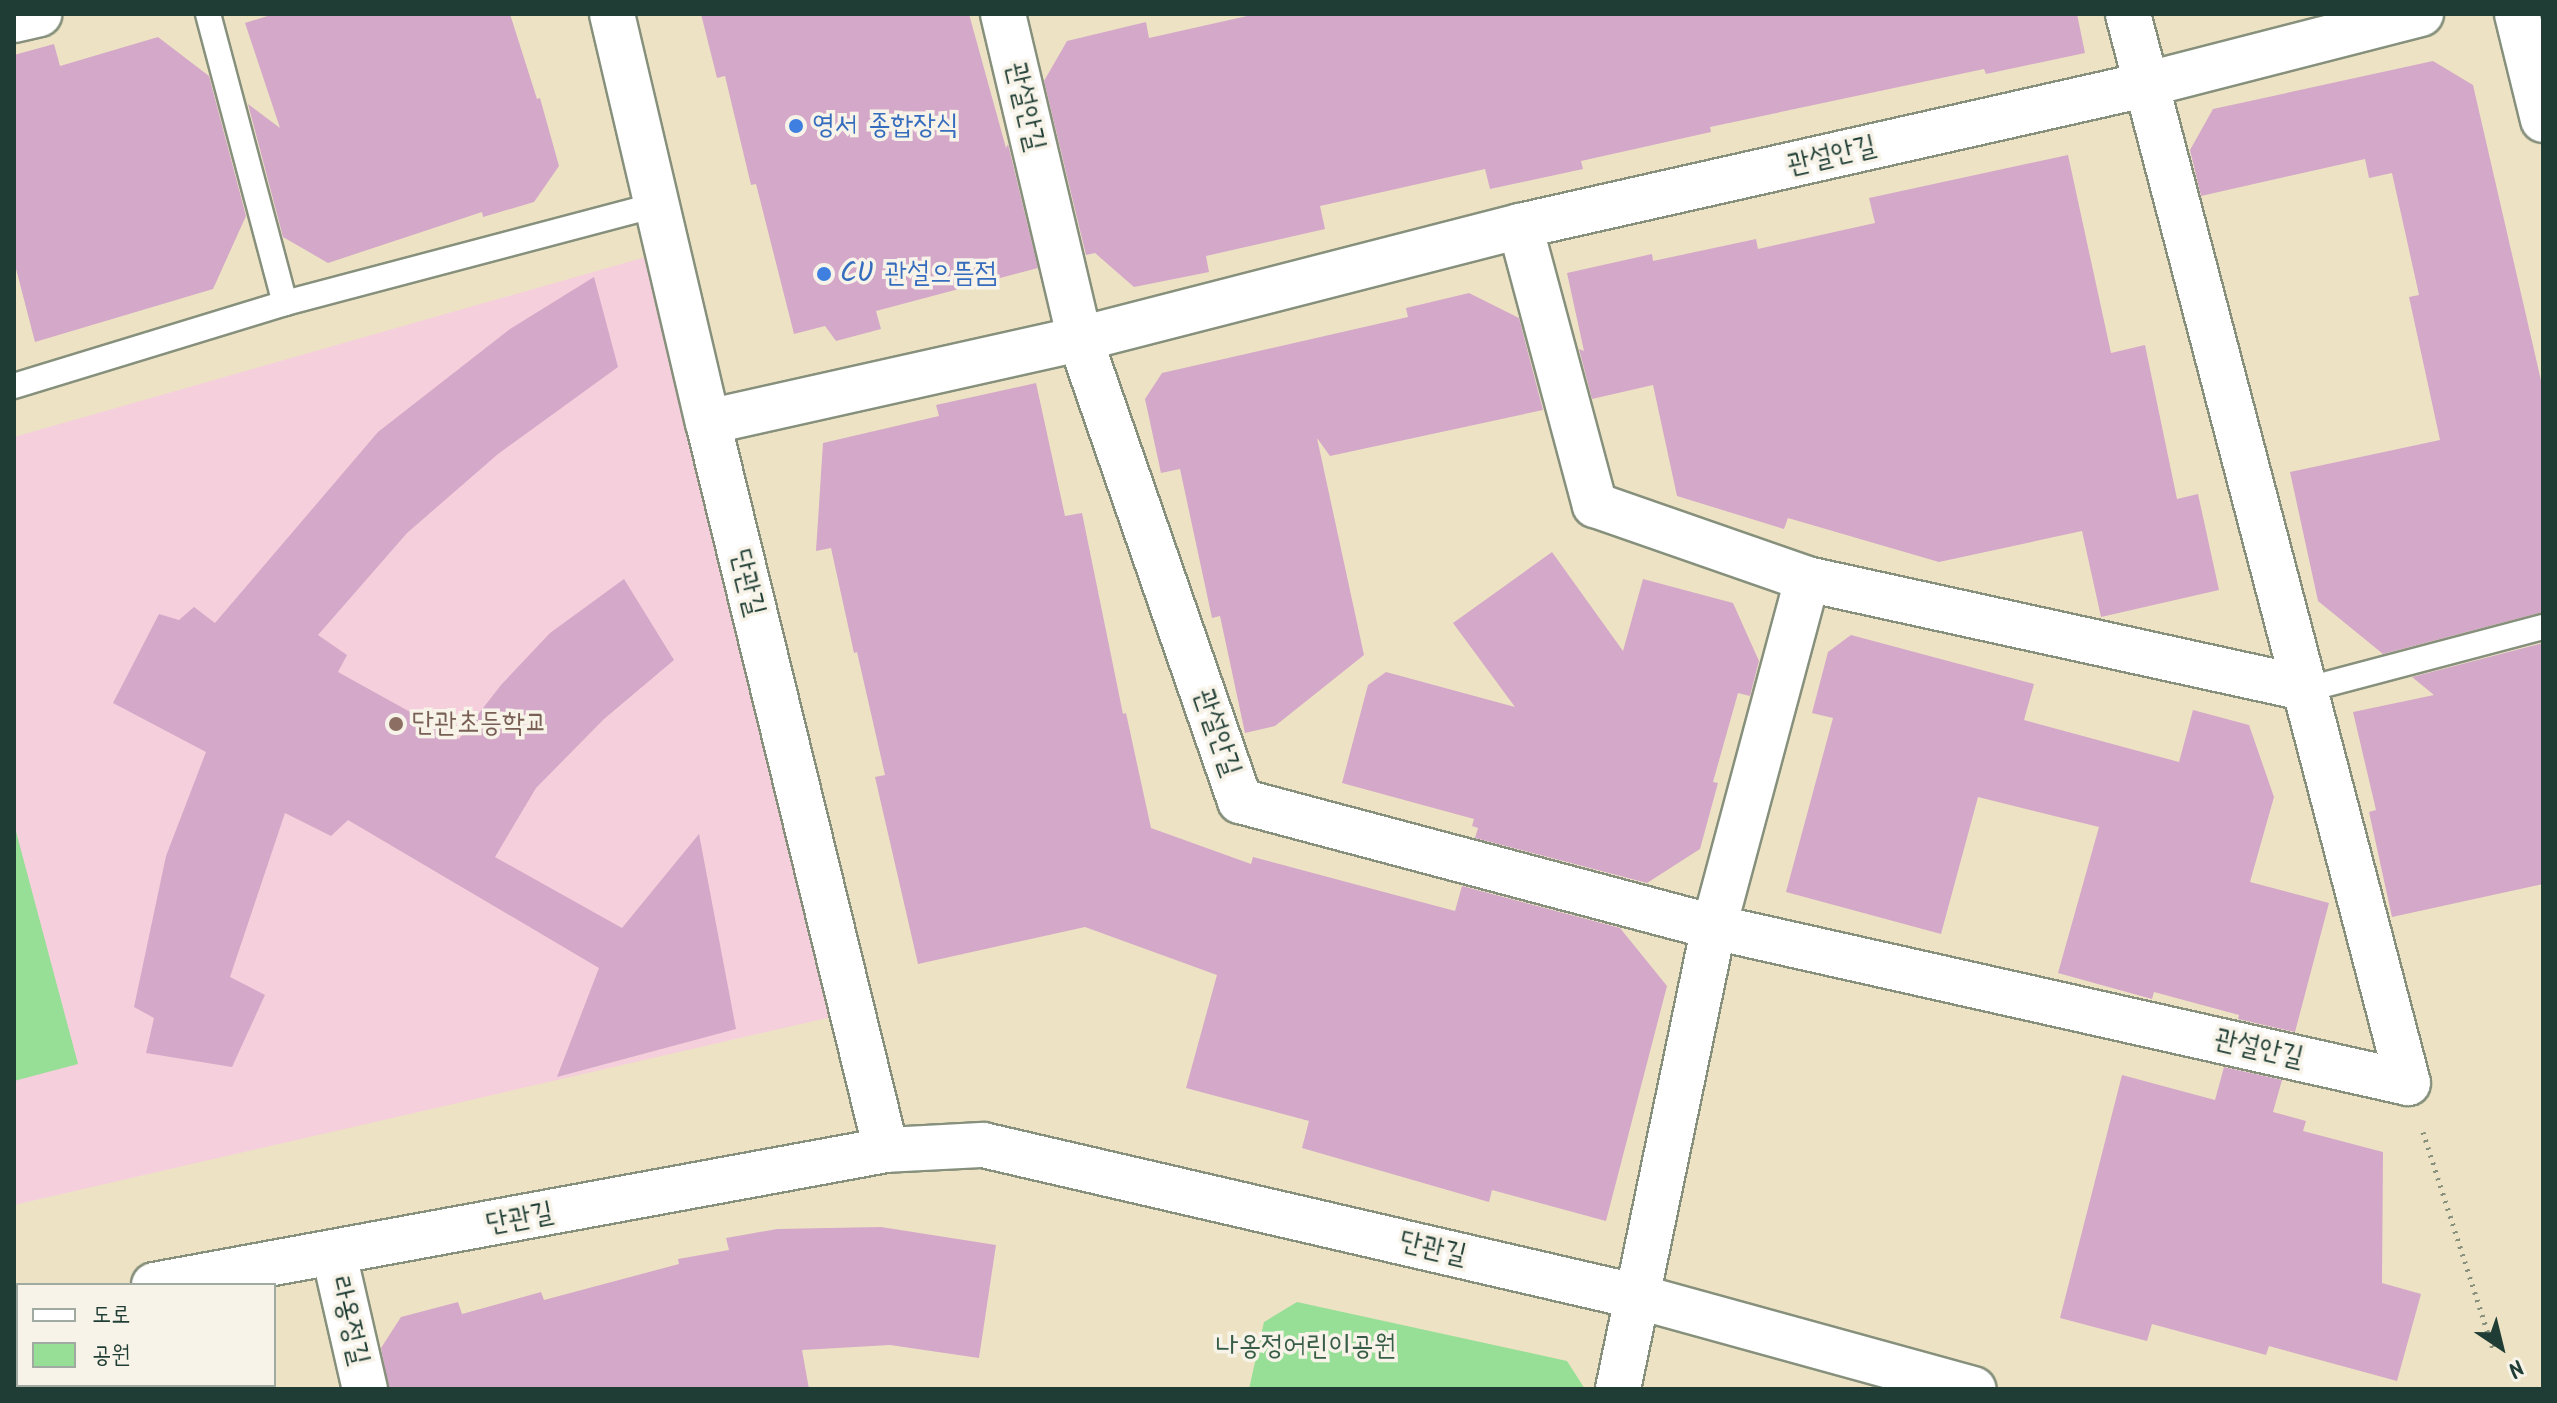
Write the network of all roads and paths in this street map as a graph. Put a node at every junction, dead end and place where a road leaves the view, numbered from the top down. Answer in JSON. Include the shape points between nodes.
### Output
{"nodes":[{"id":1,"x":39,"y":14,"type":"edge"},
{"id":2,"x":208,"y":14,"type":"edge"},
{"id":3,"x":612,"y":14,"type":"edge"},
{"id":4,"x":1003,"y":14,"type":"edge"},
{"id":5,"x":2128,"y":14,"type":"edge"},
{"id":6,"x":2421,"y":14,"type":"edge"},
{"id":7,"x":2517,"y":14,"type":"edge"},
{"id":8,"x":14,"y":20,"type":"edge"},
{"id":9,"x":2144,"y":85,"type":"junction"},
{"id":10,"x":2543,"y":120,"type":"edge"},
{"id":11,"x":656,"y":205,"type":"junction"},
{"id":12,"x":1520,"y":226,"type":"junction"},
{"id":13,"x":285,"y":303,"type":"junction"},
{"id":14,"x":1080,"y":339,"type":"junction"},
{"id":15,"x":14,"y":386,"type":"edge"},
{"id":16,"x":708,"y":422,"type":"junction"},
{"id":17,"x":1807,"y":579,"type":"junction"},
{"id":18,"x":2543,"y":627,"type":"edge"},
{"id":19,"x":2308,"y":689,"type":"junction"},
{"id":20,"x":1714,"y":927,"type":"junction"},
{"id":21,"x":2408,"y":1083,"type":"junction"},
{"id":22,"x":886,"y":1150,"type":"junction"},
{"id":23,"x":334,"y":1254,"type":"junction"},
{"id":24,"x":166,"y":1283,"type":"edge"},
{"id":25,"x":1639,"y":1297,"type":"junction"},
{"id":26,"x":2494,"y":1352,"type":"dead end"},
{"id":27,"x":365,"y":1389,"type":"edge"},
{"id":28,"x":1618,"y":1389,"type":"edge"},
{"id":29,"x":1974,"y":1389,"type":"edge"}],
"edges":[{"from":1,"to":8,"type":"street"},
{"from":2,"to":13,"type":"lane"},
{"from":3,"to":11,"type":"street","name":"단관길"},
{"from":4,"to":14,"type":"street","name":"관설안길"},
{"from":5,"to":9,"type":"street"},
{"from":6,"to":9,"type":"street","name":"관설안길"},
{"from":7,"to":10,"type":"street"},
{"from":9,"to":12,"type":"street","name":"관설안길"},
{"from":9,"to":19,"type":"street"},
{"from":11,"to":13,"type":"lane"},
{"from":11,"to":16,"type":"street","name":"단관길"},
{"from":12,"to":14,"type":"street","name":"관설안길"},
{"from":12,"to":17,"type":"street","via":[[1595,505]]},
{"from":13,"to":15,"type":"lane"},
{"from":14,"to":16,"type":"street","name":"관설안길"},
{"from":14,"to":20,"type":"street","name":"관설안길","via":[[1240,801]]},
{"from":16,"to":22,"type":"street","name":"단관길"},
{"from":17,"to":19,"type":"street"},
{"from":17,"to":20,"type":"street"},
{"from":18,"to":19,"type":"lane"},
{"from":19,"to":21,"type":"street"},
{"from":20,"to":21,"type":"street","name":"관설안길"},
{"from":20,"to":25,"type":"street"},
{"from":21,"to":26,"type":"path"},
{"from":22,"to":23,"type":"street","name":"단관길"},
{"from":22,"to":25,"type":"street","name":"단관길","via":[[983,1145]]},
{"from":23,"to":24,"type":"street","name":"단관길"},
{"from":23,"to":27,"type":"street","name":"라옹정길"},
{"from":25,"to":28,"type":"street"},
{"from":25,"to":29,"type":"street","name":"단관길"}]}
